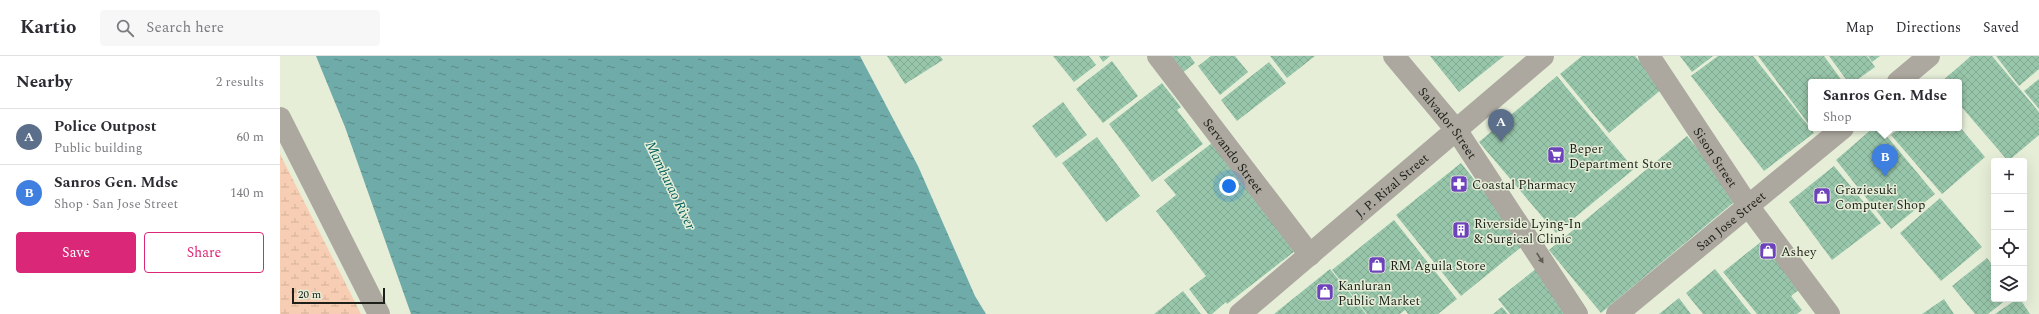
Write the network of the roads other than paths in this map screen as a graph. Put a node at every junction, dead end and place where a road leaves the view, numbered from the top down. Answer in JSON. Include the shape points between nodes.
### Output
{"nodes":[{"id":1,"x":1158,"y":56,"type":"edge"},
{"id":2,"x":1394,"y":56,"type":"edge"},
{"id":3,"x":1543,"y":56,"type":"edge"},
{"id":4,"x":1649,"y":56,"type":"edge"},
{"id":5,"x":1929,"y":56,"type":"edge"},
{"id":6,"x":1902,"y":79,"type":"edge"},
{"id":7,"x":280,"y":118,"type":"edge"},
{"id":8,"x":1457,"y":131,"type":"junction"},
{"id":9,"x":1839,"y":131,"type":"edge"},
{"id":10,"x":1748,"y":207,"type":"junction"},
{"id":11,"x":1310,"y":255,"type":"junction"},
{"id":12,"x":379,"y":314,"type":"edge"},
{"id":13,"x":1240,"y":314,"type":"edge"},
{"id":14,"x":1577,"y":314,"type":"edge"},
{"id":15,"x":1617,"y":314,"type":"edge"},
{"id":16,"x":1829,"y":314,"type":"edge"}],
"edges":[{"from":1,"to":11,"type":"street","name":"Servando Street"},
{"from":2,"to":8,"type":"street","name":"Salvador Street"},
{"from":3,"to":8,"type":"street","name":"J. P. Rizal Street"},
{"from":4,"to":10,"type":"street","name":"Sison Street"},
{"from":5,"to":6,"type":"street"},
{"from":7,"to":12,"type":"street"},
{"from":8,"to":11,"type":"street","name":"J. P. Rizal Street"},
{"from":8,"to":14,"type":"street","name":"Salvador Street","one_way":true},
{"from":9,"to":10,"type":"street","name":"San Jose Street"},
{"from":10,"to":15,"type":"street","name":"San Jose Street"},
{"from":10,"to":16,"type":"street","name":"Sison Street"},
{"from":11,"to":13,"type":"street","name":"J. P. Rizal Street"}]}
